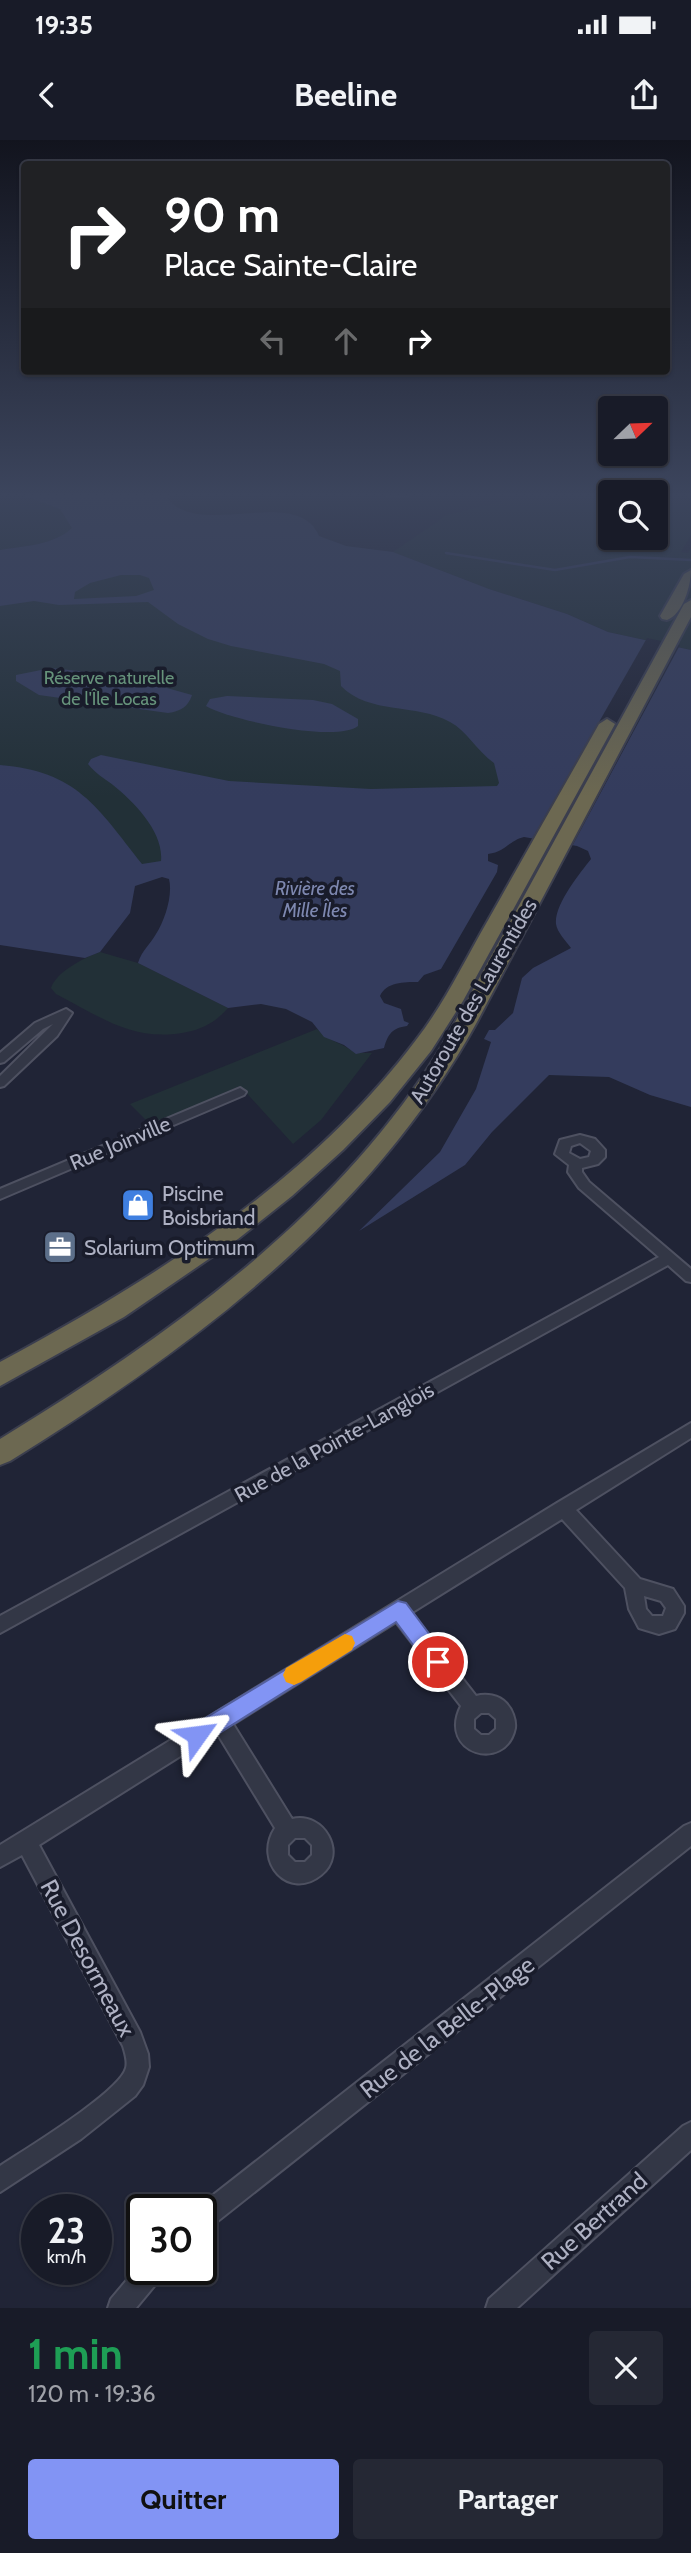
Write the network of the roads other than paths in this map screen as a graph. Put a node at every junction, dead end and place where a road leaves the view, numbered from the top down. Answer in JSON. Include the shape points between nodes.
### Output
{"nodes":[{"id":1,"x":680,"y":594,"type":"edge"},
{"id":2,"x":691,"y":604,"type":"edge"},
{"id":3,"x":547,"y":850,"type":"junction"},
{"id":4,"x":0,"y":1059,"type":"edge"},
{"id":5,"x":0,"y":1083,"type":"edge"},
{"id":6,"x":240,"y":1092,"type":"dead end"},
{"id":7,"x":576,"y":1163,"type":"dead end"},
{"id":8,"x":0,"y":1194,"type":"edge"},
{"id":9,"x":668,"y":1258,"type":"junction"},
{"id":10,"x":691,"y":1277,"type":"edge"},
{"id":11,"x":0,"y":1375,"type":"edge"},
{"id":12,"x":691,"y":1430,"type":"edge"},
{"id":13,"x":0,"y":1453,"type":"edge"},
{"id":14,"x":563,"y":1508,"type":"junction"},
{"id":15,"x":634,"y":1585,"type":"dead end"},
{"id":16,"x":398,"y":1610,"type":"junction"},
{"id":17,"x":0,"y":1625,"type":"edge"},
{"id":18,"x":473,"y":1707,"type":"dead end"},
{"id":19,"x":220,"y":1721,"type":"junction"},
{"id":20,"x":288,"y":1830,"type":"dead end"},
{"id":21,"x":691,"y":1833,"type":"edge"},
{"id":22,"x":25,"y":1840,"type":"junction"},
{"id":23,"x":0,"y":1857,"type":"edge"},
{"id":24,"x":691,"y":2134,"type":"edge"},
{"id":25,"x":0,"y":2180,"type":"edge"},
{"id":26,"x":217,"y":2207,"type":"edge"},
{"id":27,"x":139,"y":2285,"type":"edge"},
{"id":28,"x":120,"y":2308,"type":"edge"},
{"id":29,"x":498,"y":2308,"type":"edge"}],
"edges":[{"from":1,"to":3,"type":"highway","name":"Autoroute des Laurentides"},
{"from":2,"to":3,"type":"highway","name":"Autoroute des Laurentides"},
{"from":3,"to":11,"type":"highway","name":"Autoroute des Laurentides","via":[[429,1037],[348,1129],[275,1196],[190,1260],[88,1326]]},
{"from":3,"to":13,"type":"highway","name":"Autoroute des Laurentides","via":[[432,1079],[354,1178],[293,1240],[205,1315],[98,1392]]},
{"from":4,"to":5,"type":"street","via":[[39,1026],[66,1013],[53,1033]]},
{"from":6,"to":8,"type":"street","name":"Rue Joinville"},
{"from":7,"to":9,"type":"street","via":[[575,1172],[584,1185]]},
{"from":9,"to":10,"type":"street"},
{"from":9,"to":17,"type":"street","name":"Rue de la Pointe-Langlois"},
{"from":12,"to":14,"type":"street"},
{"from":14,"to":15,"type":"street"},
{"from":14,"to":16,"type":"street"},
{"from":16,"to":18,"type":"street"},
{"from":16,"to":19,"type":"street"},
{"from":19,"to":20,"type":"street"},
{"from":19,"to":22,"type":"street"},
{"from":21,"to":26,"type":"street","name":"Rue de la Belle-Plage"},
{"from":22,"to":23,"type":"street"},
{"from":22,"to":25,"type":"street","name":"Rue Desormeaux","via":[[139,2059],[134,2078],[116,2098]]},
{"from":24,"to":29,"type":"street","name":"Rue Bertrand"},
{"from":27,"to":28,"type":"street"}]}
